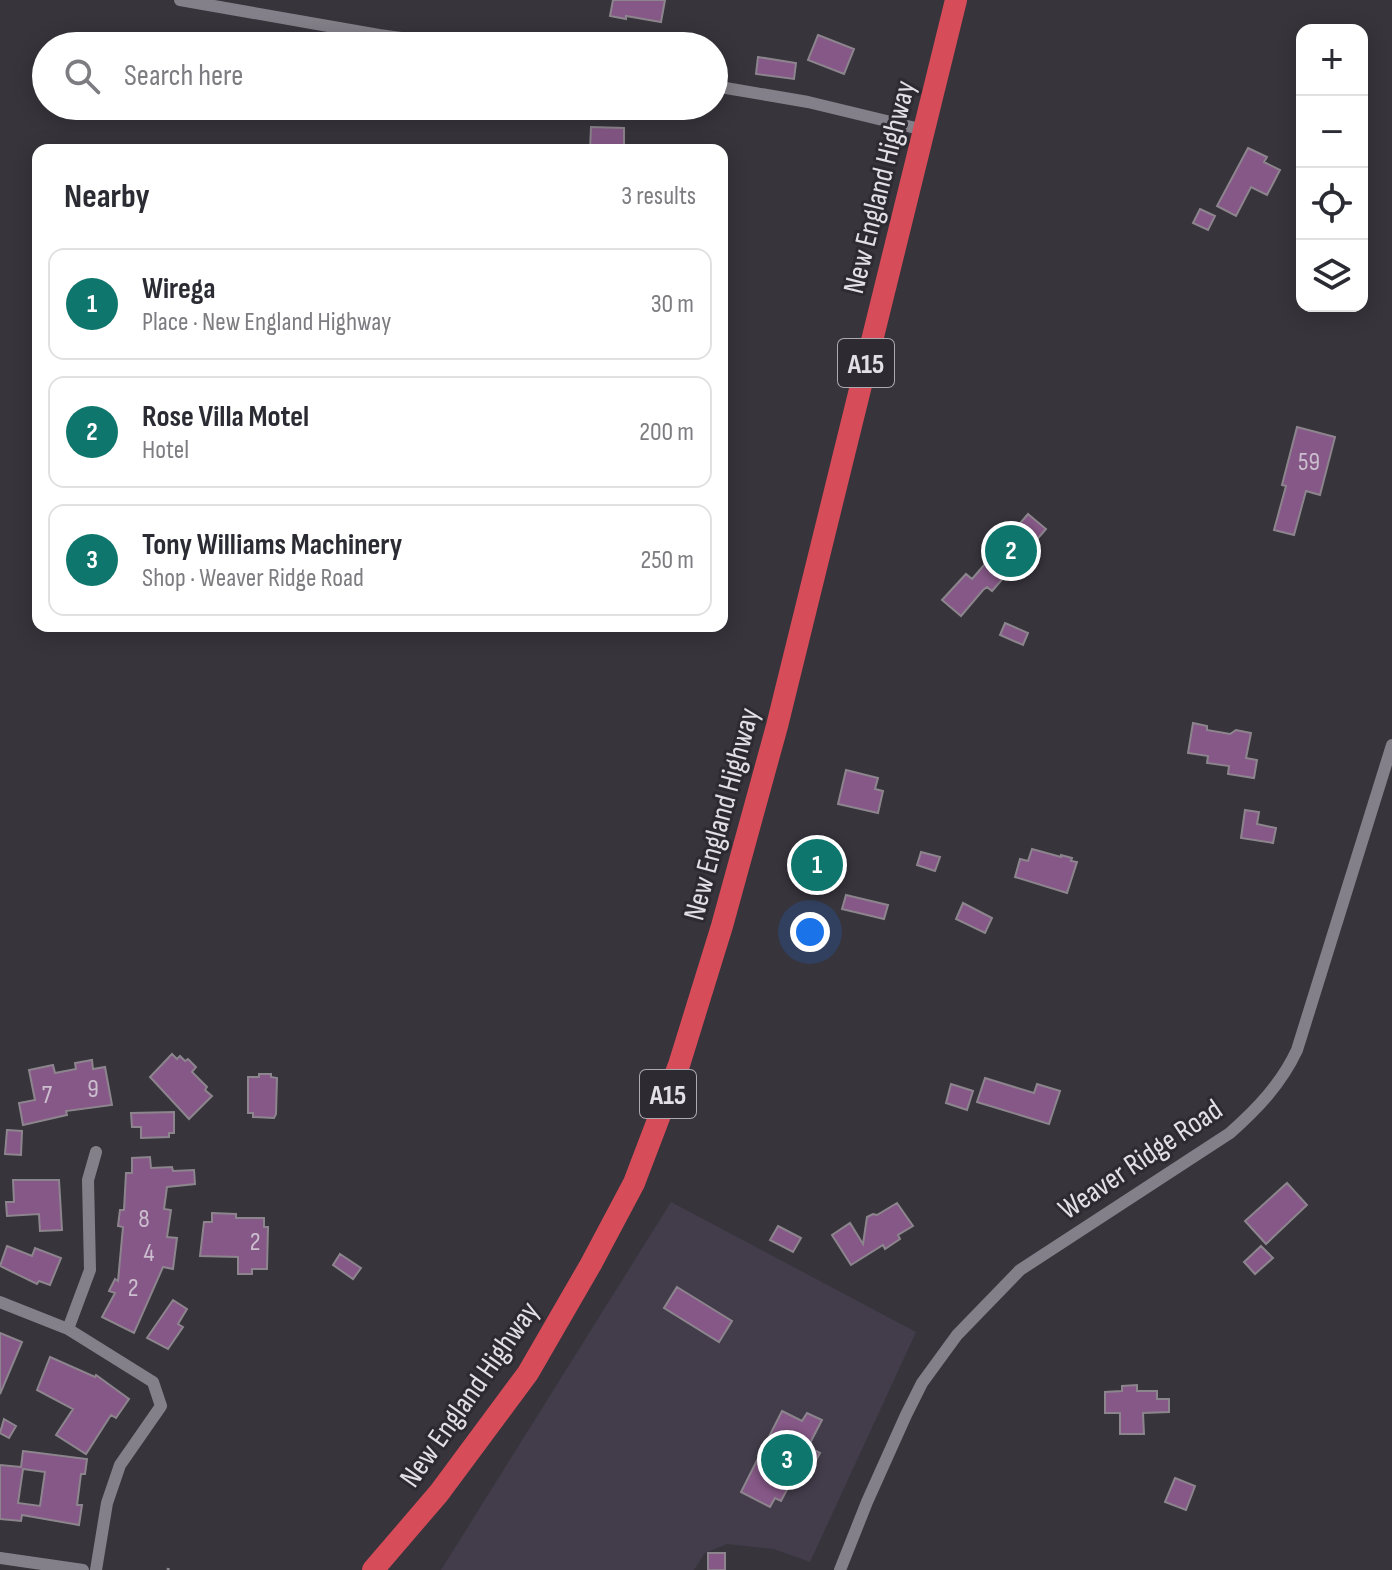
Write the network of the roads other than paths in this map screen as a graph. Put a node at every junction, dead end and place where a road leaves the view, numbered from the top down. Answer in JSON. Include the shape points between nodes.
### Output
{"nodes":[{"id":1,"x":180,"y":0,"type":"edge"},
{"id":2,"x":956,"y":0,"type":"edge"},
{"id":3,"x":362,"y":32,"type":"edge"},
{"id":4,"x":728,"y":88,"type":"edge"},
{"id":5,"x":924,"y":130,"type":"junction"},
{"id":6,"x":1392,"y":745,"type":"edge"},
{"id":7,"x":96,"y":1152,"type":"dead end"},
{"id":8,"x":0,"y":1302,"type":"edge"},
{"id":9,"x":68,"y":1329,"type":"junction"},
{"id":10,"x":0,"y":1558,"type":"edge"},
{"id":11,"x":83,"y":1570,"type":"edge"},
{"id":12,"x":96,"y":1570,"type":"edge"},
{"id":13,"x":373,"y":1570,"type":"edge"},
{"id":14,"x":840,"y":1570,"type":"edge"}],
"edges":[{"from":1,"to":3,"type":"street"},
{"from":2,"to":5,"type":"highway","name":"New England Highway","number":"A15"},
{"from":4,"to":5,"type":"street"},
{"from":5,"to":13,"type":"highway","name":"New England Highway","number":"A15","via":[[777,726],[679,1065],[634,1183],[528,1373],[439,1493]]},
{"from":6,"to":14,"type":"street","name":"Weaver Ridge Road","via":[[1297,1050],[1278,1085],[1230,1133],[1020,1270],[957,1335],[906,1415]]},
{"from":7,"to":9,"type":"street","via":[[88,1180],[90,1270]]},
{"from":8,"to":9,"type":"street"},
{"from":9,"to":12,"type":"street","via":[[153,1382],[161,1406],[120,1465],[107,1503]]},
{"from":10,"to":11,"type":"street"}]}
